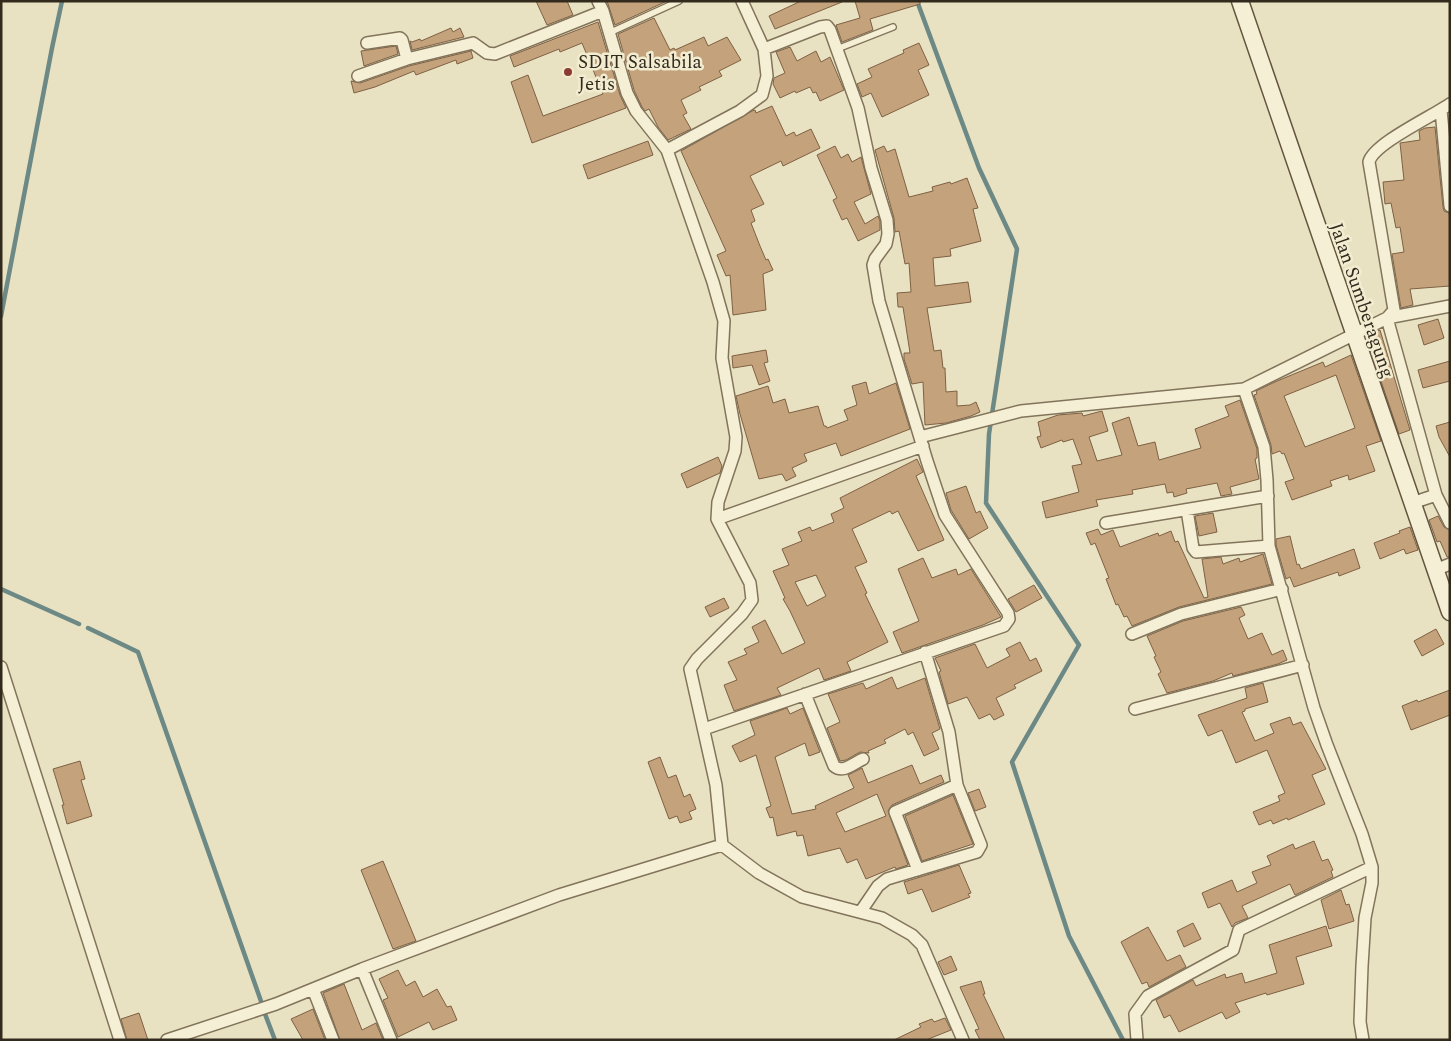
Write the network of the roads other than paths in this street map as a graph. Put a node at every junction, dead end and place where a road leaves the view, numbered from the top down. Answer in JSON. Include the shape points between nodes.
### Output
{"nodes":[{"id":1,"x":679,"y":1,"type":"edge"},
{"id":2,"x":742,"y":1,"type":"edge"},
{"id":3,"x":1240,"y":1,"type":"edge"},
{"id":4,"x":600,"y":6,"type":"edge"},
{"id":5,"x":893,"y":27,"type":"dead end"},
{"id":6,"x":609,"y":33,"type":"junction"},
{"id":7,"x":367,"y":43,"type":"dead end"},
{"id":8,"x":764,"y":49,"type":"junction"},
{"id":9,"x":837,"y":49,"type":"junction"},
{"id":10,"x":407,"y":59,"type":"junction"},
{"id":11,"x":358,"y":76,"type":"dead end"},
{"id":12,"x":1445,"y":107,"type":"edge"},
{"id":13,"x":667,"y":150,"type":"junction"},
{"id":14,"x":1450,"y":206,"type":"edge"},
{"id":15,"x":1450,"y":306,"type":"edge"},
{"id":16,"x":1387,"y":318,"type":"junction"},
{"id":17,"x":1354,"y":334,"type":"junction"},
{"id":18,"x":1244,"y":389,"type":"junction"},
{"id":19,"x":921,"y":441,"type":"junction"},
{"id":20,"x":1436,"y":495,"type":"junction"},
{"id":21,"x":1268,"y":496,"type":"junction"},
{"id":22,"x":1412,"y":503,"type":"junction"},
{"id":23,"x":1187,"y":510,"type":"junction"},
{"id":24,"x":716,"y":519,"type":"junction"},
{"id":25,"x":1106,"y":523,"type":"dead end"},
{"id":26,"x":1450,"y":523,"type":"edge"},
{"id":27,"x":1270,"y":546,"type":"junction"},
{"id":28,"x":1443,"y":567,"type":"edge"},
{"id":29,"x":1282,"y":590,"type":"junction"},
{"id":30,"x":1450,"y":612,"type":"edge"},
{"id":31,"x":1132,"y":634,"type":"dead end"},
{"id":32,"x":924,"y":652,"type":"junction"},
{"id":33,"x":1303,"y":665,"type":"junction"},
{"id":34,"x":1,"y":667,"type":"edge"},
{"id":35,"x":805,"y":694,"type":"junction"},
{"id":36,"x":1135,"y":709,"type":"dead end"},
{"id":37,"x":704,"y":729,"type":"junction"},
{"id":38,"x":863,"y":759,"type":"dead end"},
{"id":39,"x":957,"y":785,"type":"junction"},
{"id":40,"x":722,"y":845,"type":"junction"},
{"id":41,"x":1372,"y":867,"type":"junction"},
{"id":42,"x":918,"y":870,"type":"junction"},
{"id":43,"x":863,"y":908,"type":"junction"},
{"id":44,"x":362,"y":969,"type":"junction"},
{"id":45,"x":313,"y":989,"type":"junction"},
{"id":46,"x":120,"y":1040,"type":"edge"},
{"id":47,"x":167,"y":1040,"type":"edge"},
{"id":48,"x":333,"y":1040,"type":"edge"},
{"id":49,"x":391,"y":1040,"type":"edge"},
{"id":50,"x":963,"y":1040,"type":"edge"},
{"id":51,"x":1137,"y":1040,"type":"edge"},
{"id":52,"x":1363,"y":1040,"type":"edge"}],
"edges":[{"from":1,"to":6,"type":"lane"},
{"from":2,"to":8,"type":"street"},
{"from":3,"to":17,"type":"street","name":"Jalan Sumberagung"},
{"from":4,"to":6,"type":"street"},
{"from":4,"to":10,"type":"street","via":[[496,54],[491,55],[474,43]]},
{"from":5,"to":9,"type":"lane"},
{"from":6,"to":13,"type":"street","via":[[627,93],[636,111]]},
{"from":7,"to":10,"type":"street","via":[[400,38]]},
{"from":8,"to":9,"type":"street","via":[[827,26]]},
{"from":8,"to":13,"type":"street","via":[[767,76],[762,95],[740,111]]},
{"from":9,"to":19,"type":"street","via":[[858,108],[887,220],[886,244],[873,265],[879,301]]},
{"from":10,"to":11,"type":"street"},
{"from":12,"to":14,"type":"street"},
{"from":12,"to":16,"type":"street","via":[[1370,157],[1394,310]]},
{"from":13,"to":24,"type":"street","via":[[724,321],[722,358],[736,437]]},
{"from":15,"to":16,"type":"street"},
{"from":16,"to":17,"type":"street"},
{"from":16,"to":20,"type":"street"},
{"from":17,"to":18,"type":"street"},
{"from":17,"to":22,"type":"street","name":"Jalan Sumberagung"},
{"from":18,"to":19,"type":"street","via":[[1021,411]]},
{"from":18,"to":21,"type":"street","via":[[1264,446]]},
{"from":19,"to":24,"type":"street"},
{"from":19,"to":32,"type":"street","via":[[945,515],[1009,619],[1004,626]]},
{"from":20,"to":22,"type":"street"},
{"from":20,"to":26,"type":"street"},
{"from":21,"to":23,"type":"street"},
{"from":21,"to":27,"type":"street"},
{"from":22,"to":28,"type":"street","name":"Jalan Sumberagung"},
{"from":23,"to":25,"type":"street"},
{"from":23,"to":27,"type":"street","via":[[1196,552]]},
{"from":24,"to":37,"type":"street","via":[[750,583],[752,600],[690,669]]},
{"from":27,"to":29,"type":"street"},
{"from":28,"to":30,"type":"street","name":"Jalan Sumberagung"},
{"from":29,"to":31,"type":"street","via":[[1181,614]]},
{"from":29,"to":33,"type":"street"},
{"from":32,"to":35,"type":"street"},
{"from":32,"to":39,"type":"street","via":[[949,732]]},
{"from":33,"to":36,"type":"street"},
{"from":33,"to":41,"type":"street","via":[[1314,708]]},
{"from":34,"to":46,"type":"street"},
{"from":35,"to":37,"type":"street"},
{"from":35,"to":38,"type":"street","via":[[834,766],[842,770]]},
{"from":37,"to":40,"type":"street","via":[[716,785]]},
{"from":39,"to":42,"type":"street","via":[[895,812]]},
{"from":39,"to":42,"type":"street","via":[[980,849]]},
{"from":40,"to":43,"type":"street","via":[[759,873],[802,897]]},
{"from":40,"to":44,"type":"street","via":[[559,895]]},
{"from":41,"to":51,"type":"street","via":[[1239,930],[1233,950],[1148,996],[1135,1014]]},
{"from":41,"to":52,"type":"street","via":[[1362,966],[1360,1022]]},
{"from":42,"to":43,"type":"street","via":[[887,879]]},
{"from":43,"to":50,"type":"street","via":[[918,940]]},
{"from":44,"to":45,"type":"street"},
{"from":44,"to":49,"type":"street"},
{"from":45,"to":47,"type":"street"},
{"from":45,"to":48,"type":"street"}]}
